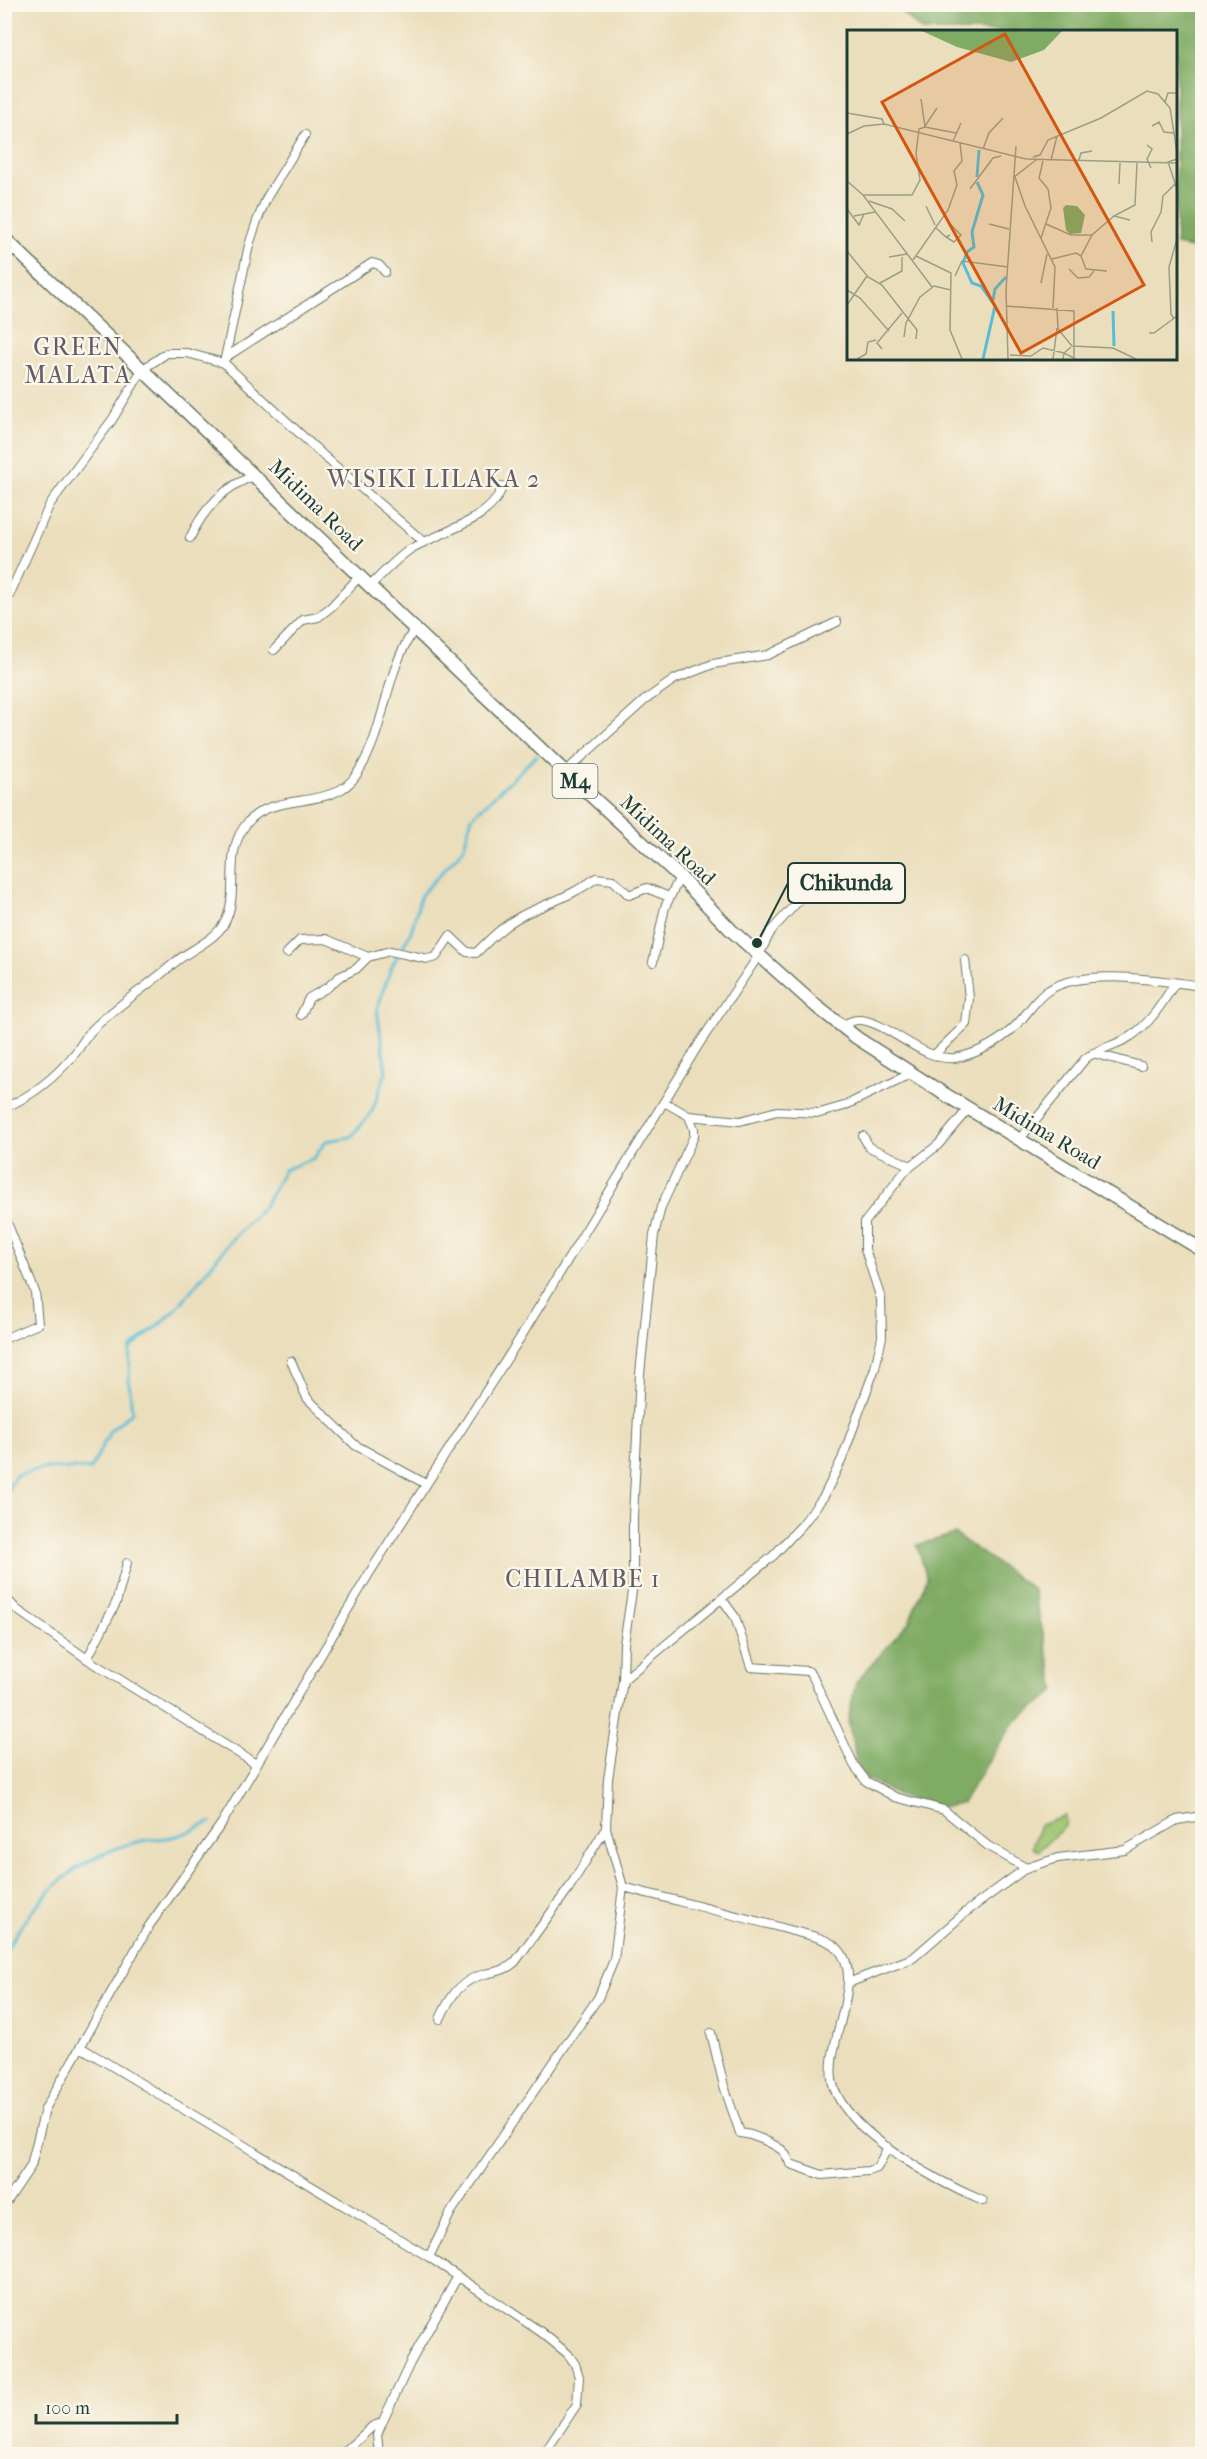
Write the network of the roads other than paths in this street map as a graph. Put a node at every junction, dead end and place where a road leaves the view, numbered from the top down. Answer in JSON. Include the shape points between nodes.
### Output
{"nodes":[{"id":1,"x":304,"y":135,"type":"dead end"},
{"id":2,"x":4,"y":238,"type":"edge"},
{"id":3,"x":385,"y":272,"type":"dead end"},
{"id":4,"x":225,"y":360,"type":"junction"},
{"id":5,"x":143,"y":369,"type":"junction"},
{"id":6,"x":257,"y":476,"type":"junction"},
{"id":7,"x":502,"y":486,"type":"dead end"},
{"id":8,"x":190,"y":538,"type":"dead end"},
{"id":9,"x":424,"y":542,"type":"junction"},
{"id":10,"x":360,"y":576,"type":"junction"},
{"id":11,"x":371,"y":585,"type":"junction"},
{"id":12,"x":4,"y":607,"type":"edge"},
{"id":13,"x":837,"y":622,"type":"dead end"},
{"id":14,"x":416,"y":627,"type":"junction"},
{"id":15,"x":274,"y":650,"type":"dead end"},
{"id":16,"x":565,"y":772,"type":"junction"},
{"id":17,"x":680,"y":877,"type":"junction"},
{"id":18,"x":822,"y":883,"type":"dead end"},
{"id":19,"x":669,"y":897,"type":"junction"},
{"id":20,"x":287,"y":953,"type":"dead end"},
{"id":21,"x":759,"y":955,"type":"junction"},
{"id":22,"x":368,"y":957,"type":"junction"},
{"id":23,"x":965,"y":960,"type":"dead end"},
{"id":24,"x":653,"y":962,"type":"dead end"},
{"id":25,"x":1176,"y":983,"type":"junction"},
{"id":26,"x":1203,"y":986,"type":"edge"},
{"id":27,"x":301,"y":1015,"type":"dead end"},
{"id":28,"x":841,"y":1026,"type":"junction"},
{"id":29,"x":1093,"y":1053,"type":"junction"},
{"id":30,"x":934,"y":1054,"type":"junction"},
{"id":31,"x":1141,"y":1066,"type":"dead end"},
{"id":32,"x":912,"y":1073,"type":"junction"},
{"id":33,"x":664,"y":1102,"type":"junction"},
{"id":34,"x":4,"y":1108,"type":"edge"},
{"id":35,"x":968,"y":1109,"type":"junction"},
{"id":36,"x":689,"y":1116,"type":"junction"},
{"id":37,"x":863,"y":1136,"type":"dead end"},
{"id":38,"x":1019,"y":1140,"type":"junction"},
{"id":39,"x":911,"y":1166,"type":"junction"},
{"id":40,"x":4,"y":1215,"type":"edge"},
{"id":41,"x":1203,"y":1250,"type":"edge"},
{"id":42,"x":4,"y":1339,"type":"edge"},
{"id":43,"x":291,"y":1360,"type":"dead end"},
{"id":44,"x":426,"y":1484,"type":"junction"},
{"id":45,"x":127,"y":1563,"type":"dead end"},
{"id":46,"x":4,"y":1596,"type":"edge"},
{"id":47,"x":722,"y":1599,"type":"junction"},
{"id":48,"x":87,"y":1659,"type":"junction"},
{"id":49,"x":623,"y":1680,"type":"junction"},
{"id":50,"x":256,"y":1764,"type":"junction"},
{"id":51,"x":1203,"y":1816,"type":"edge"},
{"id":52,"x":606,"y":1828,"type":"junction"},
{"id":53,"x":1026,"y":1868,"type":"junction"},
{"id":54,"x":623,"y":1887,"type":"junction"},
{"id":55,"x":849,"y":1983,"type":"junction"},
{"id":56,"x":440,"y":2019,"type":"dead end"},
{"id":57,"x":711,"y":2033,"type":"dead end"},
{"id":58,"x":82,"y":2048,"type":"junction"},
{"id":59,"x":888,"y":2147,"type":"junction"},
{"id":60,"x":983,"y":2201,"type":"dead end"},
{"id":61,"x":4,"y":2206,"type":"edge"},
{"id":62,"x":429,"y":2257,"type":"junction"},
{"id":63,"x":458,"y":2276,"type":"junction"},
{"id":64,"x":382,"y":2423,"type":"junction"},
{"id":65,"x":342,"y":2454,"type":"edge"},
{"id":66,"x":379,"y":2454,"type":"edge"},
{"id":67,"x":544,"y":2454,"type":"edge"}],
"edges":[{"from":1,"to":4,"type":"street","via":[[257,221]]},
{"from":2,"to":5,"type":"main road","name":"Midima Road","number":"M4"},
{"from":3,"to":4,"type":"street","via":[[372,263]]},
{"from":4,"to":5,"type":"street","via":[[166,353]]},
{"from":4,"to":9,"type":"street","via":[[326,458]]},
{"from":5,"to":6,"type":"main road","name":"Midima Road","number":"M4"},
{"from":5,"to":12,"type":"street","via":[[112,420],[50,504]]},
{"from":6,"to":8,"type":"street","via":[[240,481],[219,499],[198,520]]},
{"from":6,"to":10,"type":"main road","name":"Midima Road","number":"M4"},
{"from":7,"to":9,"type":"street","via":[[494,502],[471,519]]},
{"from":9,"to":11,"type":"street","via":[[394,562]]},
{"from":10,"to":11,"type":"main road","name":"Midima Road","number":"M4"},
{"from":10,"to":15,"type":"street","via":[[331,607],[303,620]]},
{"from":11,"to":14,"type":"main road","name":"Midima Road","number":"M4"},
{"from":13,"to":16,"type":"street","via":[[768,655],[713,664],[675,679],[645,700]]},
{"from":14,"to":16,"type":"main road","name":"Midima Road","number":"M4"},
{"from":14,"to":34,"type":"street","via":[[398,655],[376,732],[356,777],[348,786],[319,798],[278,805],[254,815],[234,848],[230,912],[217,933],[186,952],[95,1027],[66,1064],[43,1084]]},
{"from":16,"to":17,"type":"main road","name":"Midima Road","number":"M4"},
{"from":17,"to":19,"type":"street"},
{"from":17,"to":21,"type":"main road","name":"Midima Road","number":"M4"},
{"from":18,"to":21,"type":"street","via":[[779,921]]},
{"from":19,"to":22,"type":"street","via":[[647,888],[629,895],[613,880],[596,878],[578,892],[523,915],[487,940],[476,953],[467,952],[450,936],[436,957],[390,951]]},
{"from":19,"to":24,"type":"street"},
{"from":20,"to":22,"type":"street","via":[[300,940],[326,939]]},
{"from":21,"to":28,"type":"main road","name":"Midima Road","number":"M4"},
{"from":21,"to":33,"type":"street"},
{"from":22,"to":27,"type":"street","via":[[356,969],[309,998]]},
{"from":23,"to":30,"type":"street","via":[[969,998],[966,1024]]},
{"from":25,"to":26,"type":"street"},
{"from":25,"to":29,"type":"street","via":[[1144,1026]]},
{"from":25,"to":30,"type":"street","via":[[1104,978],[1063,983],[1048,990],[1013,1030],[998,1041],[964,1056]]},
{"from":28,"to":30,"type":"street","via":[[853,1021],[868,1022]]},
{"from":28,"to":32,"type":"main road","name":"Midima Road","number":"M4"},
{"from":29,"to":31,"type":"street"},
{"from":29,"to":38,"type":"street"},
{"from":32,"to":35,"type":"main road","name":"Midima Road","number":"M4"},
{"from":32,"to":36,"type":"street","via":[[831,1111],[777,1111],[740,1121]]},
{"from":33,"to":36,"type":"street"},
{"from":33,"to":44,"type":"street"},
{"from":35,"to":38,"type":"main road","name":"Midima Road","number":"M4"},
{"from":35,"to":39,"type":"street","via":[[938,1145]]},
{"from":36,"to":49,"type":"street","via":[[694,1136],[661,1207],[654,1235],[640,1374],[634,1566]]},
{"from":37,"to":39,"type":"street","via":[[869,1147]]},
{"from":38,"to":41,"type":"main road","name":"Midima Road","number":"M4"},
{"from":39,"to":47,"type":"street","via":[[865,1222],[866,1249],[881,1299],[882,1337],[875,1368],[835,1475],[802,1525],[773,1556]]},
{"from":40,"to":42,"type":"street","via":[[35,1292],[39,1324]]},
{"from":43,"to":44,"type":"street","via":[[307,1398],[355,1445]]},
{"from":44,"to":50,"type":"street"},
{"from":45,"to":48,"type":"street","via":[[116,1603]]},
{"from":46,"to":48,"type":"street","via":[[16,1609]]},
{"from":47,"to":49,"type":"street"},
{"from":47,"to":53,"type":"street","via":[[735,1617],[752,1667],[808,1671],[812,1675],[854,1765],[866,1781],[895,1797],[944,1810],[988,1846]]},
{"from":48,"to":50,"type":"street"},
{"from":49,"to":52,"type":"street","via":[[608,1779]]},
{"from":50,"to":58,"type":"street","via":[[222,1823],[149,1926]]},
{"from":51,"to":53,"type":"street","via":[[1177,1820],[1125,1850],[1058,1858]]},
{"from":52,"to":54,"type":"street"},
{"from":52,"to":56,"type":"street","via":[[570,1888],[515,1962],[506,1970],[483,1974],[458,1987]]},
{"from":53,"to":55,"type":"street","via":[[913,1958]]},
{"from":54,"to":55,"type":"street","via":[[824,1940],[842,1953]]},
{"from":54,"to":62,"type":"street","via":[[614,1960],[598,1998],[451,2212]]},
{"from":55,"to":59,"type":"street","via":[[841,2012],[831,2077],[833,2087],[850,2114]]},
{"from":57,"to":59,"type":"street","via":[[740,2133],[779,2148],[791,2164],[822,2175],[877,2168]]},
{"from":58,"to":61,"type":"street","via":[[45,2109],[31,2166]]},
{"from":58,"to":62,"type":"street"},
{"from":59,"to":60,"type":"street","via":[[946,2185]]},
{"from":62,"to":63,"type":"street"},
{"from":63,"to":64,"type":"street"},
{"from":63,"to":67,"type":"street","via":[[541,2332],[575,2364],[579,2377],[578,2404]]},
{"from":64,"to":65,"type":"street","via":[[373,2426]]},
{"from":64,"to":66,"type":"street","via":[[377,2435]]}]}
